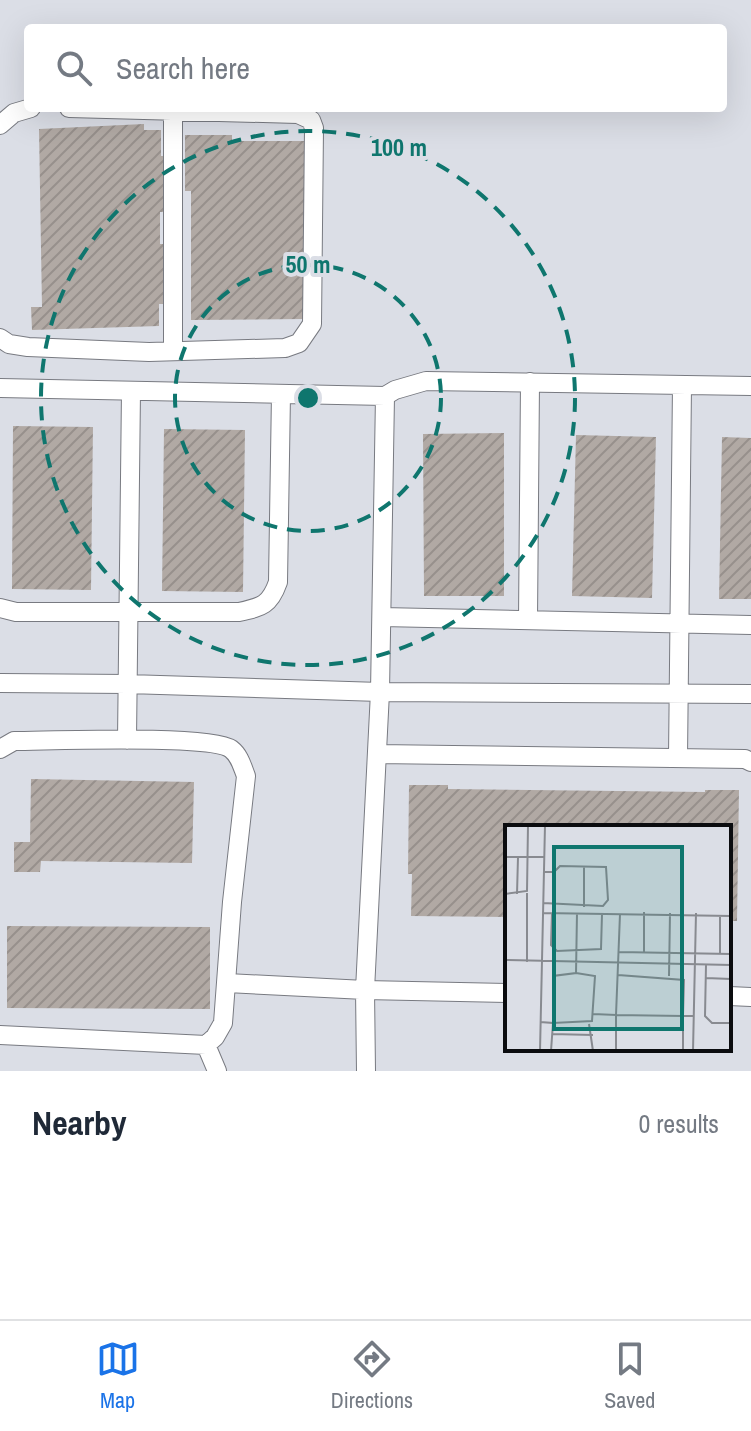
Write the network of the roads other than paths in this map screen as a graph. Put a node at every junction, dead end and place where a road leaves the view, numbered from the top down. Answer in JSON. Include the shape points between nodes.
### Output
{"nodes":[{"id":1,"x":24,"y":110,"type":"edge"},
{"id":2,"x":173,"y":112,"type":"edge"},
{"id":3,"x":236,"y":112,"type":"edge"},
{"id":4,"x":0,"y":125,"type":"edge"},
{"id":5,"x":0,"y":338,"type":"edge"},
{"id":6,"x":173,"y":351,"type":"junction"},
{"id":7,"x":530,"y":382,"type":"junction"},
{"id":8,"x":682,"y":385,"type":"junction"},
{"id":9,"x":751,"y":386,"type":"edge"},
{"id":10,"x":0,"y":388,"type":"edge"},
{"id":11,"x":131,"y":391,"type":"junction"},
{"id":12,"x":281,"y":394,"type":"junction"},
{"id":13,"x":385,"y":396,"type":"junction"},
{"id":14,"x":0,"y":608,"type":"edge"},
{"id":15,"x":128,"y":612,"type":"junction"},
{"id":16,"x":382,"y":617,"type":"junction"},
{"id":17,"x":528,"y":620,"type":"junction"},
{"id":18,"x":679,"y":622,"type":"junction"},
{"id":19,"x":751,"y":625,"type":"edge"},
{"id":20,"x":0,"y":683,"type":"edge"},
{"id":21,"x":128,"y":684,"type":"junction"},
{"id":22,"x":380,"y":692,"type":"junction"},
{"id":23,"x":679,"y":694,"type":"junction"},
{"id":24,"x":751,"y":694,"type":"edge"},
{"id":25,"x":127,"y":740,"type":"junction"},
{"id":26,"x":0,"y":749,"type":"edge"},
{"id":27,"x":377,"y":754,"type":"junction"},
{"id":28,"x":678,"y":758,"type":"junction"},
{"id":29,"x":751,"y":762,"type":"edge"},
{"id":30,"x":227,"y":983,"type":"junction"},
{"id":31,"x":365,"y":990,"type":"junction"},
{"id":32,"x":505,"y":993,"type":"edge"},
{"id":33,"x":731,"y":996,"type":"edge"},
{"id":34,"x":751,"y":997,"type":"edge"},
{"id":35,"x":0,"y":1035,"type":"edge"},
{"id":36,"x":206,"y":1045,"type":"junction"},
{"id":37,"x":217,"y":1071,"type":"edge"},
{"id":38,"x":366,"y":1071,"type":"edge"}],
"edges":[{"from":1,"to":4,"type":"lane"},
{"from":2,"to":6,"type":"lane"},
{"from":3,"to":6,"type":"lane","via":[[298,114],[311,120],[314,128],[312,324],[299,343],[285,348]]},
{"from":5,"to":6,"type":"lane","via":[[28,347]]},
{"from":7,"to":8,"type":"lane"},
{"from":7,"to":13,"type":"lane","via":[[426,381]]},
{"from":7,"to":17,"type":"lane"},
{"from":8,"to":9,"type":"lane"},
{"from":8,"to":18,"type":"lane"},
{"from":10,"to":11,"type":"lane"},
{"from":11,"to":12,"type":"lane"},
{"from":11,"to":15,"type":"lane"},
{"from":12,"to":13,"type":"lane"},
{"from":12,"to":15,"type":"lane","via":[[278,582],[272,598],[239,612]]},
{"from":13,"to":16,"type":"lane"},
{"from":14,"to":15,"type":"lane"},
{"from":15,"to":21,"type":"lane"},
{"from":16,"to":17,"type":"lane"},
{"from":16,"to":22,"type":"lane"},
{"from":17,"to":18,"type":"lane"},
{"from":18,"to":19,"type":"lane"},
{"from":18,"to":23,"type":"lane"},
{"from":20,"to":21,"type":"lane"},
{"from":21,"to":22,"type":"lane"},
{"from":21,"to":25,"type":"lane"},
{"from":22,"to":23,"type":"lane"},
{"from":22,"to":27,"type":"lane"},
{"from":23,"to":24,"type":"lane"},
{"from":23,"to":28,"type":"lane"},
{"from":25,"to":26,"type":"lane","via":[[14,741]]},
{"from":25,"to":30,"type":"lane","via":[[209,742],[229,747],[240,759],[246,776]]},
{"from":27,"to":28,"type":"lane"},
{"from":27,"to":31,"type":"lane"},
{"from":28,"to":29,"type":"lane"},
{"from":30,"to":31,"type":"lane"},
{"from":30,"to":36,"type":"lane","via":[[223,1023]]},
{"from":31,"to":32,"type":"lane"},
{"from":31,"to":38,"type":"lane"},
{"from":33,"to":34,"type":"lane"},
{"from":35,"to":36,"type":"lane"},
{"from":36,"to":37,"type":"lane"}]}
